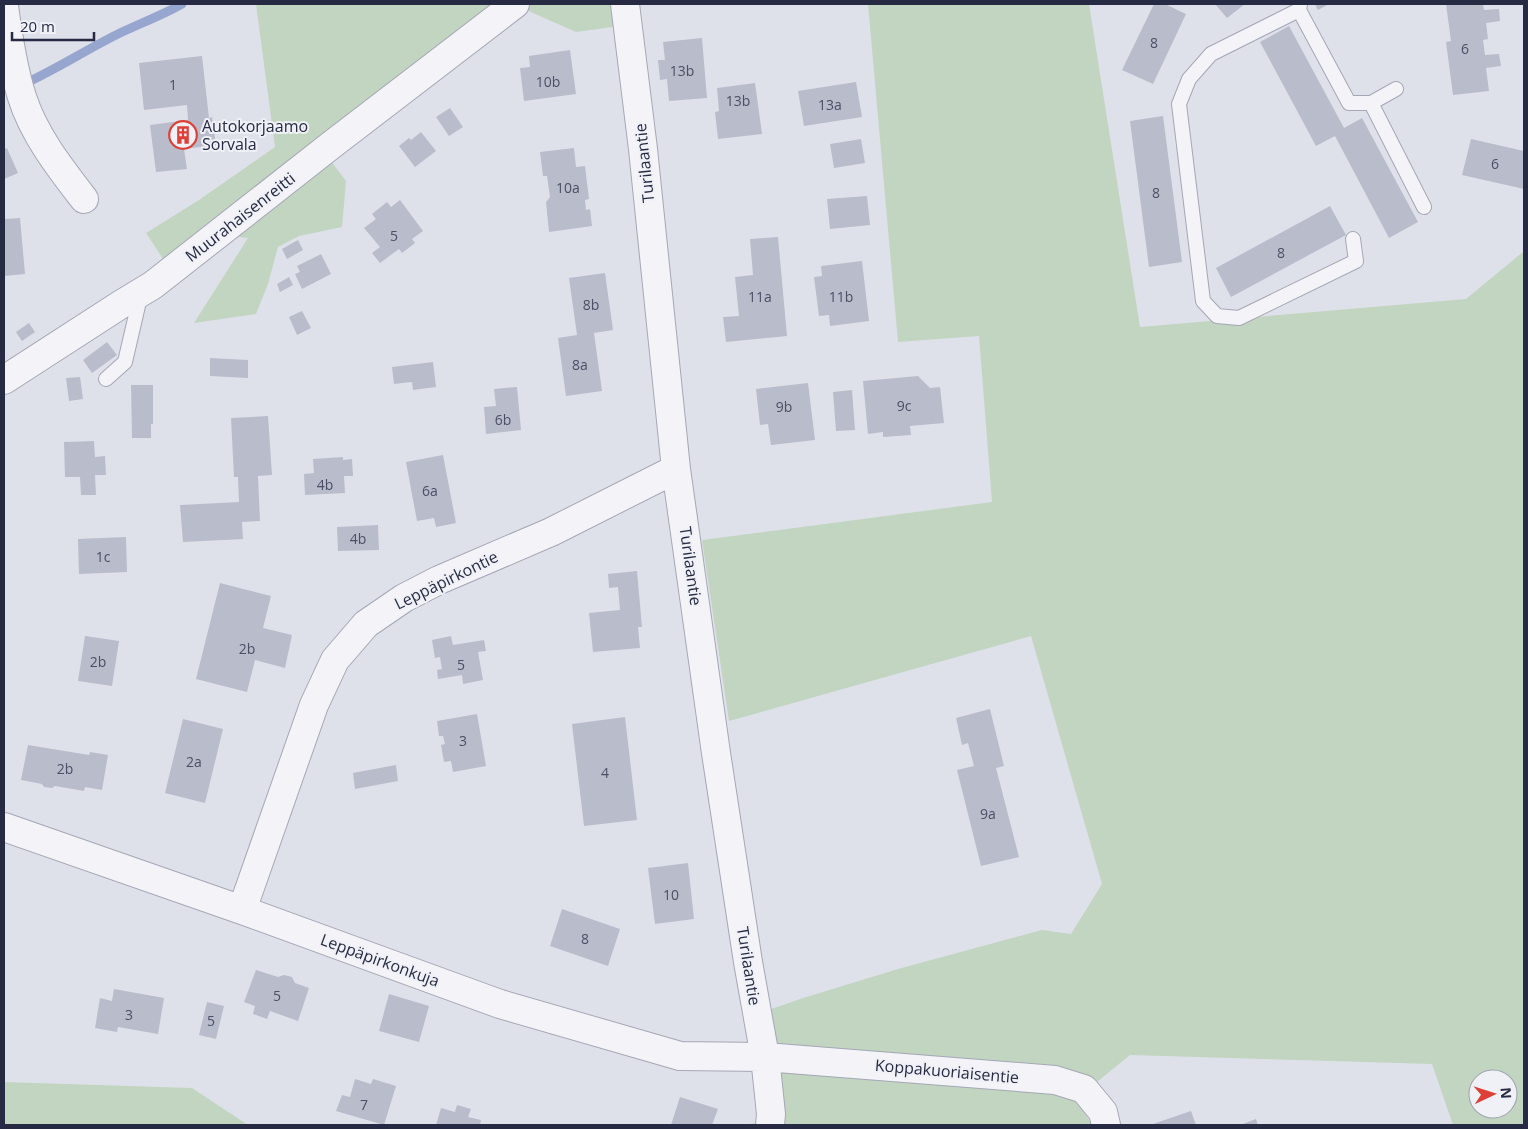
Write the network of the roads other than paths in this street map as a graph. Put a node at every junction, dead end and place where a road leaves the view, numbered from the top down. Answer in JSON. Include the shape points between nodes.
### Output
{"nodes":[{"id":1,"x":515,"y":4,"type":"edge"},
{"id":2,"x":625,"y":4,"type":"edge"},
{"id":3,"x":4,"y":6,"type":"edge"},
{"id":4,"x":1300,"y":7,"type":"edge"},
{"id":5,"x":1396,"y":89,"type":"dead end"},
{"id":6,"x":1371,"y":103,"type":"junction"},
{"id":7,"x":84,"y":199,"type":"dead end"},
{"id":8,"x":1424,"y":207,"type":"dead end"},
{"id":9,"x":1353,"y":238,"type":"dead end"},
{"id":10,"x":142,"y":292,"type":"junction"},
{"id":11,"x":106,"y":379,"type":"dead end"},
{"id":12,"x":4,"y":380,"type":"edge"},
{"id":13,"x":676,"y":469,"type":"junction"},
{"id":14,"x":4,"y":826,"type":"edge"},
{"id":15,"x":242,"y":910,"type":"junction"},
{"id":16,"x":765,"y":1057,"type":"junction"},
{"id":17,"x":770,"y":1125,"type":"edge"},
{"id":18,"x":1106,"y":1125,"type":"edge"}],
"edges":[{"from":1,"to":10,"type":"street","name":"Muurahaisenreitti"},
{"from":2,"to":13,"type":"street","name":"Turilaantie"},
{"from":3,"to":7,"type":"street","via":[[22,97],[42,140]]},
{"from":4,"to":6,"type":"lane","via":[[1350,104]]},
{"from":4,"to":9,"type":"lane","via":[[1211,54],[1189,79],[1179,104],[1203,301],[1217,316],[1239,318],[1356,261]]},
{"from":5,"to":6,"type":"lane"},
{"from":6,"to":8,"type":"lane"},
{"from":10,"to":11,"type":"lane","via":[[125,362]]},
{"from":10,"to":12,"type":"street","name":"Muurahaisenreitti"},
{"from":13,"to":15,"type":"street","name":"Leppäpirkontie","via":[[551,532],[439,580],[404,598],[366,624],[335,660],[314,705]]},
{"from":13,"to":16,"type":"street","name":"Turilaantie","via":[[748,962]]},
{"from":14,"to":15,"type":"street","name":"Leppäpirkonkuja"},
{"from":15,"to":16,"type":"street","name":"Leppäpirkonkuja","via":[[500,1004],[651,1048],[680,1056]]},
{"from":16,"to":17,"type":"street","name":"Turilaantie"},
{"from":16,"to":18,"type":"street","name":"Koppakuoriaisentie","via":[[1055,1080],[1084,1089],[1102,1112]]}]}
